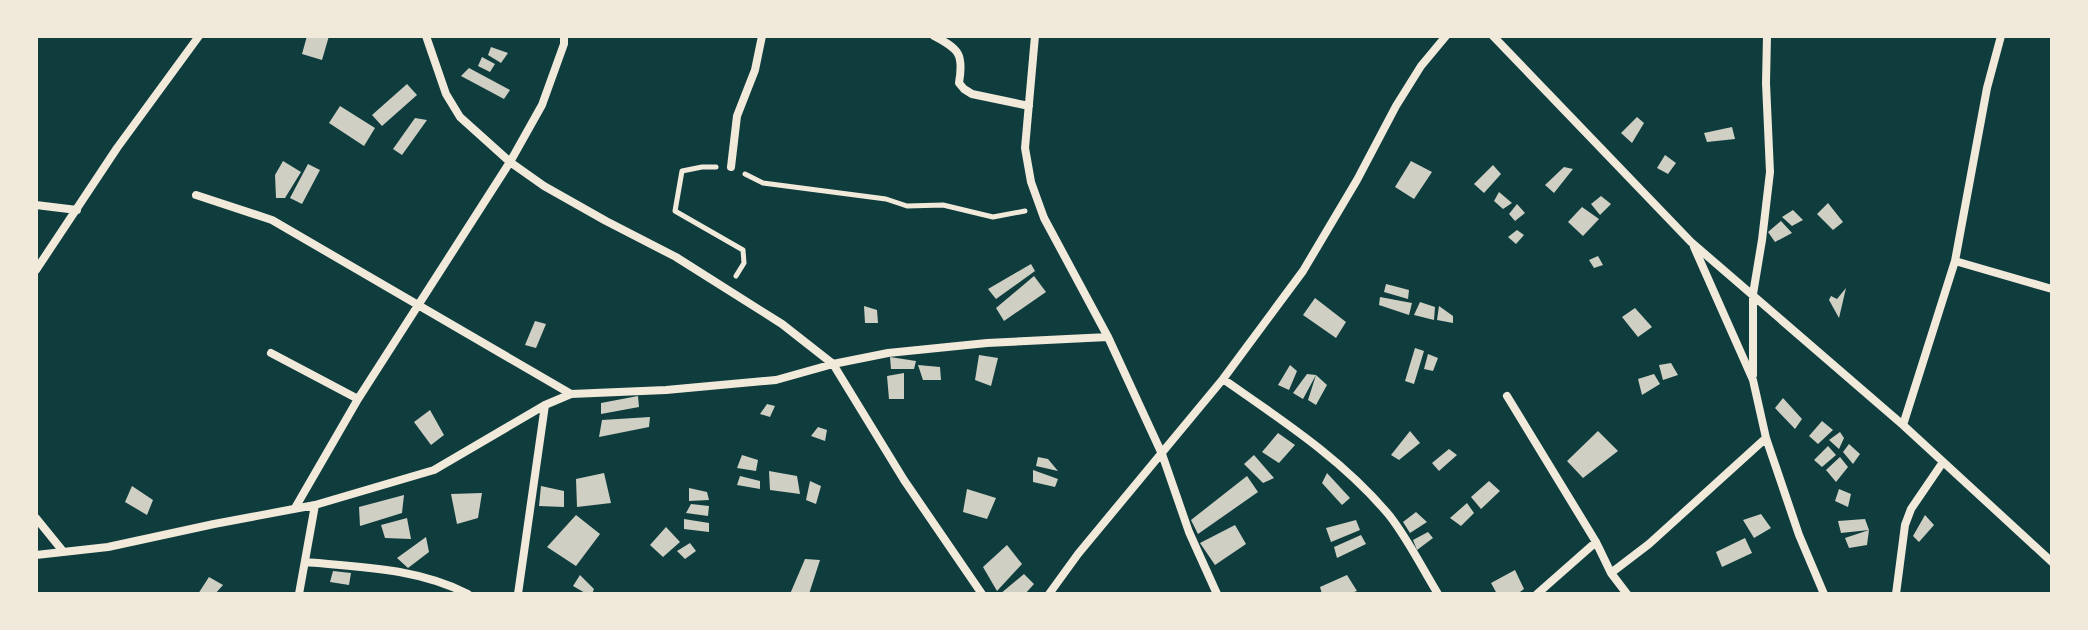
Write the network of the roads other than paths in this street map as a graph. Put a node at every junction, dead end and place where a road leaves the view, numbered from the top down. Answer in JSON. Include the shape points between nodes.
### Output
{"nodes":[{"id":1,"x":199,"y":36,"type":"edge"},
{"id":2,"x":426,"y":36,"type":"edge"},
{"id":3,"x":564,"y":36,"type":"edge"},
{"id":4,"x":762,"y":36,"type":"edge"},
{"id":5,"x":934,"y":36,"type":"edge"},
{"id":6,"x":1035,"y":36,"type":"edge"},
{"id":7,"x":1446,"y":36,"type":"edge"},
{"id":8,"x":1493,"y":36,"type":"edge"},
{"id":9,"x":1767,"y":36,"type":"edge"},
{"id":10,"x":2001,"y":36,"type":"edge"},
{"id":11,"x":1029,"y":106,"type":"junction"},
{"id":12,"x":510,"y":162,"type":"junction"},
{"id":13,"x":731,"y":167,"type":"road end"},
{"id":14,"x":196,"y":195,"type":"dead end"},
{"id":15,"x":36,"y":205,"type":"edge"},
{"id":16,"x":77,"y":210,"type":"junction"},
{"id":17,"x":1691,"y":242,"type":"junction"},
{"id":18,"x":1955,"y":261,"type":"junction"},
{"id":19,"x":36,"y":270,"type":"edge"},
{"id":20,"x":2052,"y":289,"type":"edge"},
{"id":21,"x":1753,"y":294,"type":"junction"},
{"id":22,"x":418,"y":305,"type":"junction"},
{"id":23,"x":1108,"y":337,"type":"junction"},
{"id":24,"x":271,"y":353,"type":"dead end"},
{"id":25,"x":833,"y":364,"type":"junction"},
{"id":26,"x":1223,"y":379,"type":"junction"},
{"id":27,"x":1753,"y":380,"type":"junction"},
{"id":28,"x":571,"y":394,"type":"junction"},
{"id":29,"x":1507,"y":396,"type":"dead end"},
{"id":30,"x":358,"y":399,"type":"junction"},
{"id":31,"x":545,"y":405,"type":"junction"},
{"id":32,"x":1903,"y":425,"type":"junction"},
{"id":33,"x":1766,"y":438,"type":"junction"},
{"id":34,"x":1162,"y":454,"type":"junction"},
{"id":35,"x":1943,"y":462,"type":"junction"},
{"id":36,"x":315,"y":505,"type":"junction"},
{"id":37,"x":295,"y":508,"type":"junction"},
{"id":38,"x":36,"y":518,"type":"edge"},
{"id":39,"x":1596,"y":542,"type":"junction"},
{"id":40,"x":62,"y":550,"type":"junction"},
{"id":41,"x":36,"y":555,"type":"edge"},
{"id":42,"x":305,"y":562,"type":"junction"},
{"id":43,"x":2052,"y":562,"type":"edge"},
{"id":44,"x":1611,"y":573,"type":"junction"},
{"id":45,"x":299,"y":594,"type":"edge"},
{"id":46,"x":468,"y":594,"type":"edge"},
{"id":47,"x":518,"y":594,"type":"edge"},
{"id":48,"x":982,"y":594,"type":"edge"},
{"id":49,"x":1049,"y":594,"type":"edge"},
{"id":50,"x":1217,"y":594,"type":"edge"},
{"id":51,"x":1438,"y":594,"type":"edge"},
{"id":52,"x":1537,"y":594,"type":"edge"},
{"id":53,"x":1627,"y":594,"type":"edge"},
{"id":54,"x":1824,"y":594,"type":"edge"},
{"id":55,"x":1896,"y":594,"type":"edge"}],
"edges":[{"from":1,"to":16,"type":"street"},
{"from":2,"to":12,"type":"street","via":[[446,94],[460,117]]},
{"from":3,"to":12,"type":"street","via":[[542,105]]},
{"from":4,"to":13,"type":"street","via":[[737,116]]},
{"from":5,"to":11,"type":"street","via":[[960,55],[959,83],[964,89]]},
{"from":6,"to":11,"type":"street"},
{"from":7,"to":26,"type":"street","via":[[1396,106],[1303,271]]},
{"from":8,"to":17,"type":"street"},
{"from":9,"to":21,"type":"street","via":[[1770,172]]},
{"from":10,"to":18,"type":"street"},
{"from":11,"to":23,"type":"street","via":[[1025,148],[1031,182]]},
{"from":12,"to":22,"type":"street"},
{"from":12,"to":25,"type":"street","via":[[676,257],[782,324]]},
{"from":14,"to":22,"type":"street","via":[[272,220]]},
{"from":15,"to":16,"type":"street"},
{"from":16,"to":19,"type":"street"},
{"from":17,"to":21,"type":"street"},
{"from":17,"to":27,"type":"street"},
{"from":18,"to":20,"type":"street"},
{"from":18,"to":32,"type":"street"},
{"from":21,"to":27,"type":"street"},
{"from":21,"to":32,"type":"street"},
{"from":22,"to":28,"type":"street"},
{"from":22,"to":30,"type":"street"},
{"from":23,"to":25,"type":"street","via":[[973,344]]},
{"from":23,"to":34,"type":"street"},
{"from":24,"to":30,"type":"street"},
{"from":25,"to":28,"type":"street","via":[[776,380]]},
{"from":25,"to":48,"type":"street"},
{"from":26,"to":34,"type":"street"},
{"from":26,"to":51,"type":"street","via":[[1313,442],[1355,479],[1391,518]]},
{"from":27,"to":33,"type":"street"},
{"from":28,"to":31,"type":"street"},
{"from":29,"to":39,"type":"street"},
{"from":30,"to":37,"type":"street"},
{"from":31,"to":36,"type":"street","via":[[434,470]]},
{"from":31,"to":47,"type":"street"},
{"from":32,"to":35,"type":"street"},
{"from":33,"to":44,"type":"street"},
{"from":33,"to":54,"type":"street"},
{"from":34,"to":49,"type":"street"},
{"from":34,"to":50,"type":"street"},
{"from":35,"to":43,"type":"street"},
{"from":35,"to":55,"type":"street","via":[[1905,525]]},
{"from":36,"to":37,"type":"street"},
{"from":36,"to":42,"type":"street"},
{"from":37,"to":40,"type":"street","via":[[108,547]]},
{"from":38,"to":40,"type":"street"},
{"from":39,"to":44,"type":"street"},
{"from":39,"to":52,"type":"street"},
{"from":40,"to":41,"type":"street"},
{"from":42,"to":45,"type":"street"},
{"from":42,"to":46,"type":"street","via":[[387,569]]},
{"from":44,"to":53,"type":"street"}]}
